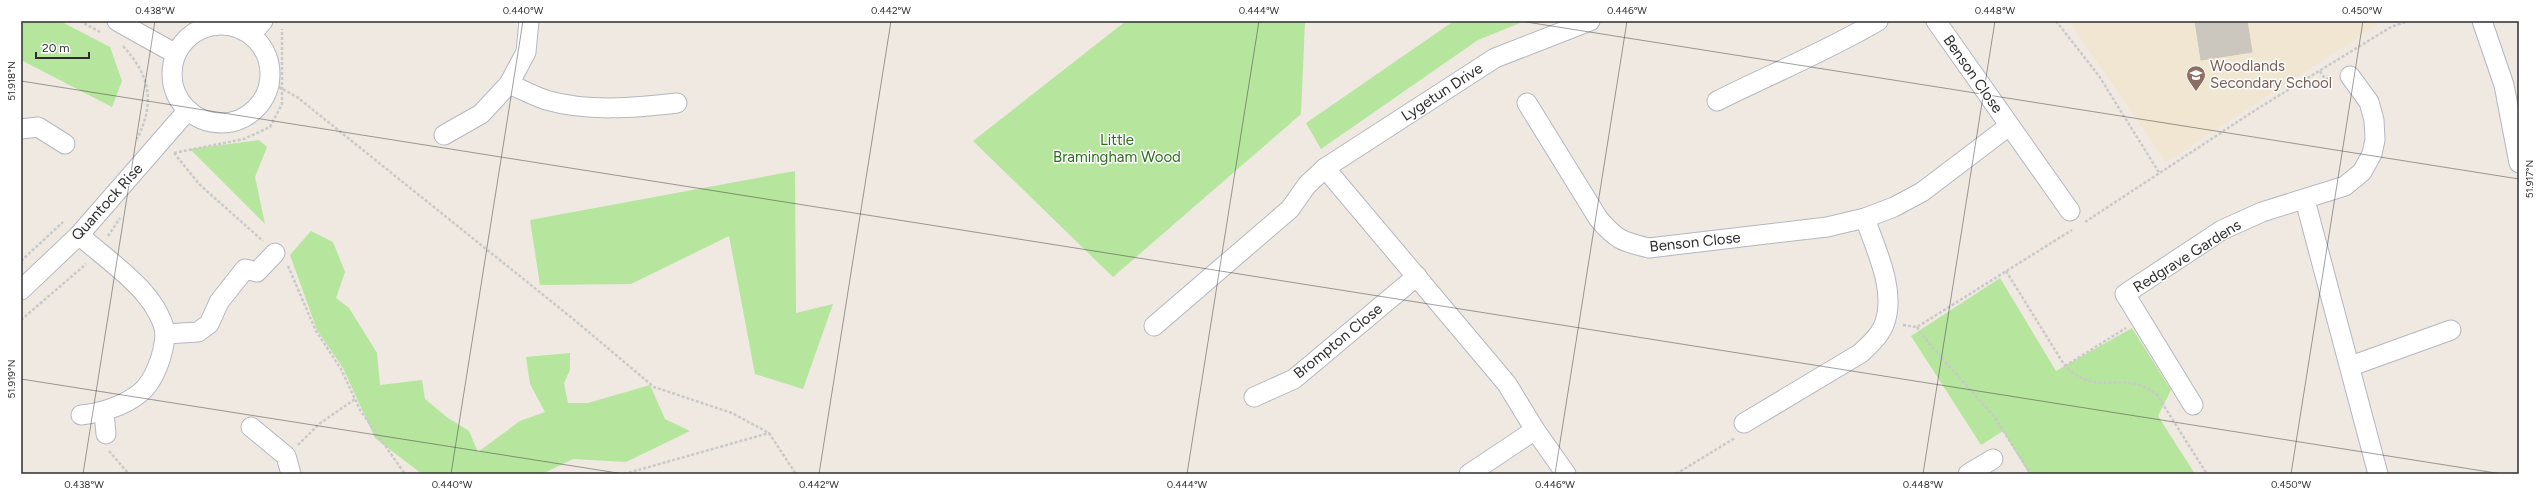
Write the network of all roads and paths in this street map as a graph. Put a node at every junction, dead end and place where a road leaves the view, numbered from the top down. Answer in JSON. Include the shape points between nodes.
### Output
{"nodes":[{"id":1,"x":80,"y":21,"type":"edge"},
{"id":2,"x":529,"y":21,"type":"edge"},
{"id":3,"x":1590,"y":21,"type":"edge"},
{"id":4,"x":1878,"y":21,"type":"edge"},
{"id":5,"x":1936,"y":21,"type":"edge"},
{"id":6,"x":2056,"y":21,"type":"edge"},
{"id":7,"x":2408,"y":21,"type":"edge"},
{"id":8,"x":2482,"y":21,"type":"edge"},
{"id":9,"x":111,"y":28,"type":"edge"},
{"id":10,"x":257,"y":28,"type":"edge"},
{"id":11,"x":282,"y":29,"type":"dead end"},
{"id":12,"x":118,"y":42,"type":"dead end"},
{"id":13,"x":176,"y":54,"type":"junction"},
{"id":14,"x":2350,"y":76,"type":"dead end"},
{"id":15,"x":2512,"y":83,"type":"edge"},
{"id":16,"x":510,"y":84,"type":"junction"},
{"id":17,"x":277,"y":86,"type":"junction"},
{"id":18,"x":1717,"y":101,"type":"dead end"},
{"id":19,"x":676,"y":103,"type":"dead end"},
{"id":20,"x":1527,"y":103,"type":"dead end"},
{"id":21,"x":188,"y":110,"type":"junction"},
{"id":22,"x":2010,"y":126,"type":"junction"},
{"id":23,"x":21,"y":129,"type":"edge"},
{"id":24,"x":444,"y":135,"type":"dead end"},
{"id":25,"x":136,"y":141,"type":"dead end"},
{"id":26,"x":65,"y":144,"type":"dead end"},
{"id":27,"x":2519,"y":163,"type":"edge"},
{"id":28,"x":1325,"y":168,"type":"junction"},
{"id":29,"x":2160,"y":174,"type":"junction"},
{"id":30,"x":2305,"y":200,"type":"junction"},
{"id":31,"x":1864,"y":218,"type":"junction"},
{"id":32,"x":64,"y":221,"type":"dead end"},
{"id":33,"x":2076,"y":221,"type":"junction"},
{"id":34,"x":79,"y":235,"type":"junction"},
{"id":35,"x":275,"y":253,"type":"junction"},
{"id":36,"x":21,"y":261,"type":"edge"},
{"id":37,"x":89,"y":261,"type":"dead end"},
{"id":38,"x":2006,"y":271,"type":"junction"},
{"id":39,"x":1417,"y":276,"type":"junction"},
{"id":40,"x":21,"y":290,"type":"edge"},
{"id":41,"x":2140,"y":319,"type":"junction"},
{"id":42,"x":21,"y":320,"type":"edge"},
{"id":43,"x":1885,"y":322,"type":"junction"},
{"id":44,"x":1154,"y":326,"type":"dead end"},
{"id":45,"x":1917,"y":327,"type":"junction"},
{"id":46,"x":2451,"y":330,"type":"dead end"},
{"id":47,"x":165,"y":334,"type":"junction"},
{"id":48,"x":2065,"y":366,"type":"junction"},
{"id":49,"x":2351,"y":366,"type":"junction"},
{"id":50,"x":1254,"y":398,"type":"dead end"},
{"id":51,"x":355,"y":399,"type":"junction"},
{"id":52,"x":2193,"y":405,"type":"dead end"},
{"id":53,"x":104,"y":412,"type":"junction"},
{"id":54,"x":81,"y":415,"type":"dead end"},
{"id":55,"x":1744,"y":423,"type":"joint"},
{"id":56,"x":251,"y":427,"type":"dead end"},
{"id":57,"x":1535,"y":430,"type":"junction"},
{"id":58,"x":769,"y":433,"type":"junction"},
{"id":59,"x":106,"y":434,"type":"joint"},
{"id":60,"x":286,"y":456,"type":"junction"},
{"id":61,"x":1993,"y":459,"type":"dead end"},
{"id":62,"x":129,"y":474,"type":"edge"},
{"id":63,"x":291,"y":474,"type":"edge"},
{"id":64,"x":405,"y":474,"type":"edge"},
{"id":65,"x":626,"y":474,"type":"edge"},
{"id":66,"x":796,"y":474,"type":"edge"},
{"id":67,"x":1469,"y":474,"type":"edge"},
{"id":68,"x":1566,"y":474,"type":"edge"},
{"id":69,"x":1676,"y":474,"type":"edge"},
{"id":70,"x":1968,"y":474,"type":"edge"},
{"id":71,"x":2031,"y":474,"type":"edge"},
{"id":72,"x":2207,"y":474,"type":"edge"},
{"id":73,"x":2378,"y":474,"type":"edge"}],
"edges":[{"from":1,"to":9,"type":"path"},
{"from":2,"to":16,"type":"street","via":[[526,52]]},
{"from":3,"to":28,"type":"street","name":"Lygetun Drive","via":[[1495,58]]},
{"from":4,"to":18,"type":"street","via":[[1844,41],[1781,68]]},
{"from":5,"to":22,"type":"street","name":"Benson Close"},
{"from":6,"to":29,"type":"path","via":[[2099,76]]},
{"from":7,"to":29,"type":"path","via":[[2390,27],[2257,109]]},
{"from":8,"to":15,"type":"street"},
{"from":9,"to":13,"type":"street"},
{"from":10,"to":13,"type":"street","via":[[224,25],[209,27],[195,33],[184,42]]},
{"from":10,"to":17,"type":"street","via":[[260,44]]},
{"from":11,"to":17,"type":"path","via":[[281,68]]},
{"from":12,"to":25,"type":"path","via":[[138,63],[150,96],[146,120]]},
{"from":13,"to":21,"type":"street","via":[[172,69],[173,84],[178,99]]},
{"from":14,"to":30,"type":"street","name":"Redgrave Gardens","via":[[2369,102],[2373,114],[2375,140],[2372,154],[2362,172],[2345,186]]},
{"from":15,"to":27,"type":"street"},
{"from":16,"to":19,"type":"street","via":[[546,100],[580,105],[633,108]]},
{"from":16,"to":24,"type":"street","via":[[481,114]]},
{"from":17,"to":21,"type":"street","via":[[257,109],[245,118],[230,123],[215,124],[200,119]]},
{"from":17,"to":35,"type":"path","via":[[282,104],[270,127],[244,139],[173,153],[200,185]]},
{"from":17,"to":58,"type":"path","via":[[297,97],[544,295],[654,387],[732,413]]},
{"from":20,"to":31,"type":"street","name":"Benson Close","via":[[1598,218],[1612,236],[1630,244],[1650,248],[1826,227]]},
{"from":21,"to":34,"type":"street","name":"Quantock Rise"},
{"from":22,"to":31,"type":"street","name":"Benson Close","via":[[1922,192],[1894,207]]},
{"from":22,"to":33,"type":"street","name":"Benson Close"},
{"from":23,"to":26,"type":"street","via":[[38,127]]},
{"from":28,"to":39,"type":"street"},
{"from":28,"to":44,"type":"street","name":"Lygetun Drive","via":[[1307,185],[1290,210]]},
{"from":29,"to":33,"type":"path"},
{"from":30,"to":41,"type":"street","name":"Redgrave Gardens","via":[[2262,212],[2222,230],[2125,294]]},
{"from":30,"to":49,"type":"street"},
{"from":31,"to":43,"type":"street","via":[[1883,274],[1887,298]]},
{"from":32,"to":36,"type":"path"},
{"from":33,"to":38,"type":"path"},
{"from":34,"to":40,"type":"street","name":"Quantock Rise"},
{"from":34,"to":47,"type":"street","via":[[145,294],[159,315]]},
{"from":35,"to":47,"type":"street","via":[[257,272],[245,269],[219,302],[209,324],[198,332]]},
{"from":35,"to":51,"type":"path","via":[[290,268],[316,331],[341,370]]},
{"from":37,"to":42,"type":"path"},
{"from":38,"to":45,"type":"path"},
{"from":38,"to":48,"type":"path"},
{"from":39,"to":50,"type":"street","name":"Brompton Close","via":[[1294,379]]},
{"from":39,"to":57,"type":"street","via":[[1507,384]]},
{"from":41,"to":48,"type":"path"},
{"from":41,"to":52,"type":"street","name":"Redgrave Gardens"},
{"from":43,"to":45,"type":"path"},
{"from":43,"to":55,"type":"street","via":[[1876,338],[1860,353]]},
{"from":45,"to":71,"type":"path","via":[[1993,415]]},
{"from":46,"to":49,"type":"street"},
{"from":47,"to":53,"type":"street","via":[[152,379],[140,393]]},
{"from":48,"to":72,"type":"path","via":[[2087,382],[2127,382],[2148,388],[2157,395]]},
{"from":49,"to":73,"type":"street"},
{"from":51,"to":60,"type":"path","via":[[319,424]]},
{"from":51,"to":64,"type":"path"},
{"from":53,"to":54,"type":"street"},
{"from":53,"to":59,"type":"street"},
{"from":55,"to":69,"type":"path","via":[[1735,438]]},
{"from":56,"to":60,"type":"street"},
{"from":57,"to":67,"type":"street"},
{"from":57,"to":68,"type":"street"},
{"from":58,"to":65,"type":"path"},
{"from":58,"to":66,"type":"path"},
{"from":59,"to":62,"type":"path","via":[[107,448]]},
{"from":60,"to":63,"type":"street"},
{"from":61,"to":70,"type":"street"}]}
